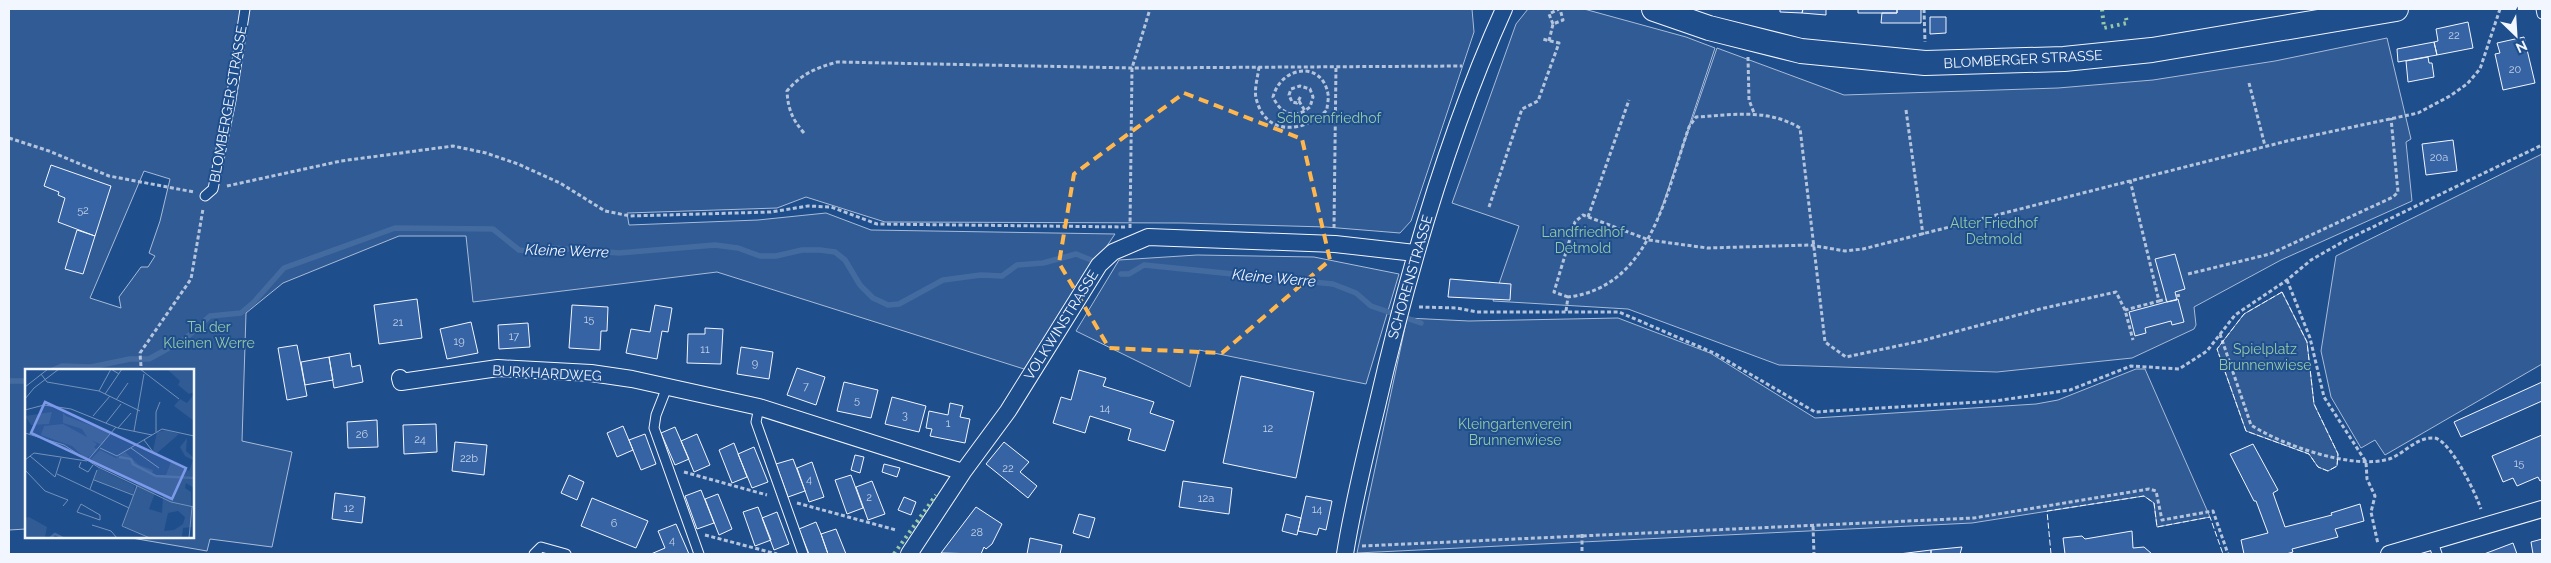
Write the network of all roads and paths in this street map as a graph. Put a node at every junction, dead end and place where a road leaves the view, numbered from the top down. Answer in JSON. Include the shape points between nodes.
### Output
{"nodes":[{"id":1,"x":245,"y":9,"type":"edge"},
{"id":2,"x":1150,"y":9,"type":"edge"},
{"id":3,"x":1504,"y":9,"type":"edge"},
{"id":4,"x":1560,"y":9,"type":"edge"},
{"id":5,"x":1654,"y":9,"type":"edge"},
{"id":6,"x":1924,"y":9,"type":"edge"},
{"id":7,"x":2396,"y":9,"type":"edge"},
{"id":8,"x":2500,"y":9,"type":"edge"},
{"id":9,"x":2541,"y":9,"type":"edge"},
{"id":10,"x":2542,"y":14,"type":"edge"},
{"id":11,"x":1553,"y":24,"type":"junction"},
{"id":12,"x":1542,"y":39,"type":"dead end"},
{"id":13,"x":1753,"y":39,"type":"junction"},
{"id":14,"x":1925,"y":40,"type":"dead end"},
{"id":15,"x":1549,"y":41,"type":"junction"},
{"id":16,"x":1336,"y":66,"type":"junction"},
{"id":17,"x":1478,"y":66,"type":"junction"},
{"id":18,"x":1259,"y":67,"type":"junction"},
{"id":19,"x":1132,"y":68,"type":"junction"},
{"id":20,"x":1301,"y":69,"type":"junction"},
{"id":21,"x":2249,"y":83,"type":"dead end"},
{"id":22,"x":1301,"y":96,"type":"dead end"},
{"id":23,"x":1328,"y":98,"type":"junction"},
{"id":24,"x":1336,"y":99,"type":"junction"},
{"id":25,"x":1630,"y":100,"type":"dead end"},
{"id":26,"x":1299,"y":101,"type":"junction"},
{"id":27,"x":1906,"y":110,"type":"dead end"},
{"id":28,"x":1305,"y":111,"type":"junction"},
{"id":29,"x":1754,"y":113,"type":"junction"},
{"id":30,"x":2391,"y":118,"type":"junction"},
{"id":31,"x":804,"y":133,"type":"dead end"},
{"id":32,"x":9,"y":138,"type":"edge"},
{"id":33,"x":2542,"y":145,"type":"edge"},
{"id":34,"x":2265,"y":146,"type":"junction"},
{"id":35,"x":2130,"y":180,"type":"junction"},
{"id":36,"x":213,"y":189,"type":"junction"},
{"id":37,"x":205,"y":196,"type":"joint"},
{"id":38,"x":1489,"y":207,"type":"dead end"},
{"id":39,"x":1588,"y":217,"type":"junction"},
{"id":40,"x":1923,"y":235,"type":"junction"},
{"id":41,"x":1650,"y":240,"type":"junction"},
{"id":42,"x":1324,"y":241,"type":"junction"},
{"id":43,"x":1815,"y":246,"type":"junction"},
{"id":44,"x":1415,"y":253,"type":"junction"},
{"id":45,"x":2188,"y":274,"type":"dead end"},
{"id":46,"x":2287,"y":280,"type":"junction"},
{"id":47,"x":2182,"y":295,"type":"dead end"},
{"id":48,"x":2176,"y":296,"type":"dead end"},
{"id":49,"x":1568,"y":297,"type":"junction"},
{"id":50,"x":2166,"y":299,"type":"dead end"},
{"id":51,"x":2159,"y":301,"type":"junction"},
{"id":52,"x":2125,"y":310,"type":"junction"},
{"id":53,"x":1566,"y":311,"type":"junction"},
{"id":54,"x":1399,"y":312,"type":"junction"},
{"id":55,"x":2220,"y":334,"type":"junction"},
{"id":56,"x":2133,"y":340,"type":"dead end"},
{"id":57,"x":141,"y":366,"type":"dead end"},
{"id":58,"x":400,"y":378,"type":"dead end"},
{"id":59,"x":667,"y":387,"type":"junction"},
{"id":60,"x":759,"y":407,"type":"junction"},
{"id":61,"x":2366,"y":462,"type":"junction"},
{"id":62,"x":678,"y":470,"type":"dead end"},
{"id":63,"x":963,"y":472,"type":"junction"},
{"id":64,"x":784,"y":499,"type":"junction"},
{"id":65,"x":794,"y":502,"type":"dead end"},
{"id":66,"x":2542,"y":509,"type":"edge"},
{"id":67,"x":1813,"y":526,"type":"junction"},
{"id":68,"x":2486,"y":526,"type":"junction"},
{"id":69,"x":896,"y":530,"type":"dead end"},
{"id":70,"x":1582,"y":534,"type":"junction"},
{"id":71,"x":706,"y":536,"type":"dead end"},
{"id":72,"x":2435,"y":548,"type":"edge"},
{"id":73,"x":1346,"y":550,"type":"edge"},
{"id":74,"x":2383,"y":550,"type":"edge"},
{"id":75,"x":534,"y":554,"type":"edge"},
{"id":76,"x":566,"y":554,"type":"edge"},
{"id":77,"x":699,"y":554,"type":"edge"},
{"id":78,"x":777,"y":554,"type":"edge"},
{"id":79,"x":803,"y":554,"type":"edge"},
{"id":80,"x":908,"y":554,"type":"edge"},
{"id":81,"x":1582,"y":554,"type":"edge"},
{"id":82,"x":1814,"y":554,"type":"edge"},
{"id":83,"x":2228,"y":554,"type":"edge"}],
"edges":[{"from":1,"to":36,"type":"lane","name":"BLOMBERGER STRASSE"},
{"from":2,"to":19,"type":"path"},
{"from":3,"to":17,"type":"street","name":"SCHORENSTRASSE"},
{"from":4,"to":11,"type":"path","via":[[1563,20]]},
{"from":4,"to":11,"type":"path","via":[[1549,14]]},
{"from":5,"to":13,"type":"street","name":"BLOMBERGER STRASSE"},
{"from":6,"to":14,"type":"path"},
{"from":7,"to":13,"type":"street","name":"BLOMBERGER STRASSE","via":[[2152,50],[2064,59],[1905,62],[1801,51]]},
{"from":8,"to":30,"type":"path","via":[[2480,70],[2467,84],[2418,113]]},
{"from":9,"to":10,"type":"lane"},
{"from":11,"to":15,"type":"path"},
{"from":12,"to":15,"type":"path"},
{"from":13,"to":29,"type":"path","via":[[1747,60],[1749,100]]},
{"from":15,"to":38,"type":"path","via":[[1559,43],[1538,101],[1522,109]]},
{"from":16,"to":17,"type":"path"},
{"from":16,"to":20,"type":"path"},
{"from":16,"to":24,"type":"path"},
{"from":17,"to":44,"type":"street","name":"SCHORENSTRASSE"},
{"from":18,"to":19,"type":"path"},
{"from":18,"to":20,"type":"path"},
{"from":18,"to":23,"type":"path","via":[[1256,97],[1260,110],[1281,127],[1299,128],[1316,121],[1327,110]]},
{"from":19,"to":31,"type":"path","via":[[837,62],[812,70],[796,80],[787,91],[788,109]]},
{"from":19,"to":36,"type":"path","via":[[1130,227],[877,224],[831,207],[808,206],[771,212],[630,216],[605,211],[560,183],[518,164],[453,146],[341,161]]},
{"from":20,"to":23,"type":"path","via":[[1324,84]]},
{"from":20,"to":28,"type":"path","via":[[1286,75],[1276,86],[1273,96],[1286,114]]},
{"from":21,"to":34,"type":"path"},
{"from":22,"to":26,"type":"path"},
{"from":23,"to":24,"type":"path"},
{"from":24,"to":42,"type":"path"},
{"from":25,"to":39,"type":"path"},
{"from":26,"to":28,"type":"path"},
{"from":26,"to":28,"type":"path","via":[[1292,102],[1291,89],[1300,86],[1310,89],[1313,97]]},
{"from":27,"to":40,"type":"path"},
{"from":29,"to":41,"type":"path","via":[[1696,117],[1689,127]]},
{"from":29,"to":43,"type":"path","via":[[1785,119],[1800,128]]},
{"from":30,"to":34,"type":"path"},
{"from":30,"to":45,"type":"path","via":[[2398,192],[2393,197],[2270,254]]},
{"from":32,"to":36,"type":"path","via":[[49,150],[109,176],[190,193]]},
{"from":33,"to":46,"type":"path","via":[[2346,240],[2311,260]]},
{"from":34,"to":35,"type":"path"},
{"from":35,"to":40,"type":"path"},
{"from":35,"to":51,"type":"path"},
{"from":36,"to":37,"type":"lane","name":"BLOMBERGER STRASSE"},
{"from":37,"to":57,"type":"path","via":[[191,279],[140,353]]},
{"from":39,"to":41,"type":"path"},
{"from":39,"to":49,"type":"path","via":[[1583,216],[1575,222],[1554,292]]},
{"from":40,"to":43,"type":"path","via":[[1845,252]]},
{"from":41,"to":43,"type":"path","via":[[1707,248]]},
{"from":41,"to":49,"type":"path","via":[[1632,264],[1611,282],[1582,295]]},
{"from":42,"to":44,"type":"street","name":"VOLKWINSTRASSE"},
{"from":42,"to":63,"type":"street","name":"VOLKWINSTRASSE","via":[[1148,237],[1113,252],[1099,265],[1008,411]]},
{"from":43,"to":52,"type":"path","via":[[1825,342],[1846,357],[2116,292]]},
{"from":44,"to":54,"type":"street","name":"SCHORENSTRASSE"},
{"from":46,"to":55,"type":"path","via":[[2235,315]]},
{"from":46,"to":61,"type":"path","via":[[2310,338],[2324,397]]},
{"from":47,"to":48,"type":"path"},
{"from":49,"to":53,"type":"path"},
{"from":50,"to":51,"type":"path"},
{"from":51,"to":52,"type":"path"},
{"from":52,"to":56,"type":"path"},
{"from":53,"to":54,"type":"path","via":[[1477,312],[1457,308]]},
{"from":53,"to":55,"type":"path","via":[[1627,315],[1714,353],[1815,412],[1995,401],[2070,390],[2131,366],[2179,369],[2206,351]]},
{"from":54,"to":73,"type":"street","name":"SCHORENSTRASSE"},
{"from":55,"to":61,"type":"path","via":[[2251,425],[2338,460]]},
{"from":58,"to":59,"type":"street","name":"BURKHARDWEG","via":[[401,382],[498,368],[591,373]]},
{"from":59,"to":60,"type":"street","name":"BURKHARDWEG"},
{"from":59,"to":77,"type":"lane","via":[[654,428]]},
{"from":60,"to":63,"type":"street","name":"BURKHARDWEG"},
{"from":60,"to":64,"type":"lane","via":[[756,422]]},
{"from":61,"to":68,"type":"path","via":[[2390,459],[2422,440],[2434,438],[2444,442],[2479,504]]},
{"from":61,"to":74,"type":"path","via":[[2367,479],[2375,496],[2371,512]]},
{"from":62,"to":64,"type":"path"},
{"from":63,"to":80,"type":"street","name":"VOLKWINSTRASSE"},
{"from":64,"to":79,"type":"lane"},
{"from":65,"to":69,"type":"path"},
{"from":66,"to":68,"type":"street"},
{"from":67,"to":70,"type":"path"},
{"from":67,"to":82,"type":"path"},
{"from":67,"to":83,"type":"path","via":[[1974,518],[2150,489],[2156,491],[2162,520],[2213,511]]},
{"from":68,"to":72,"type":"street"},
{"from":70,"to":73,"type":"path"},
{"from":70,"to":81,"type":"path"},
{"from":71,"to":78,"type":"path"},
{"from":72,"to":74,"type":"street"},
{"from":75,"to":76,"type":"lane","via":[[541,546]]}]}
